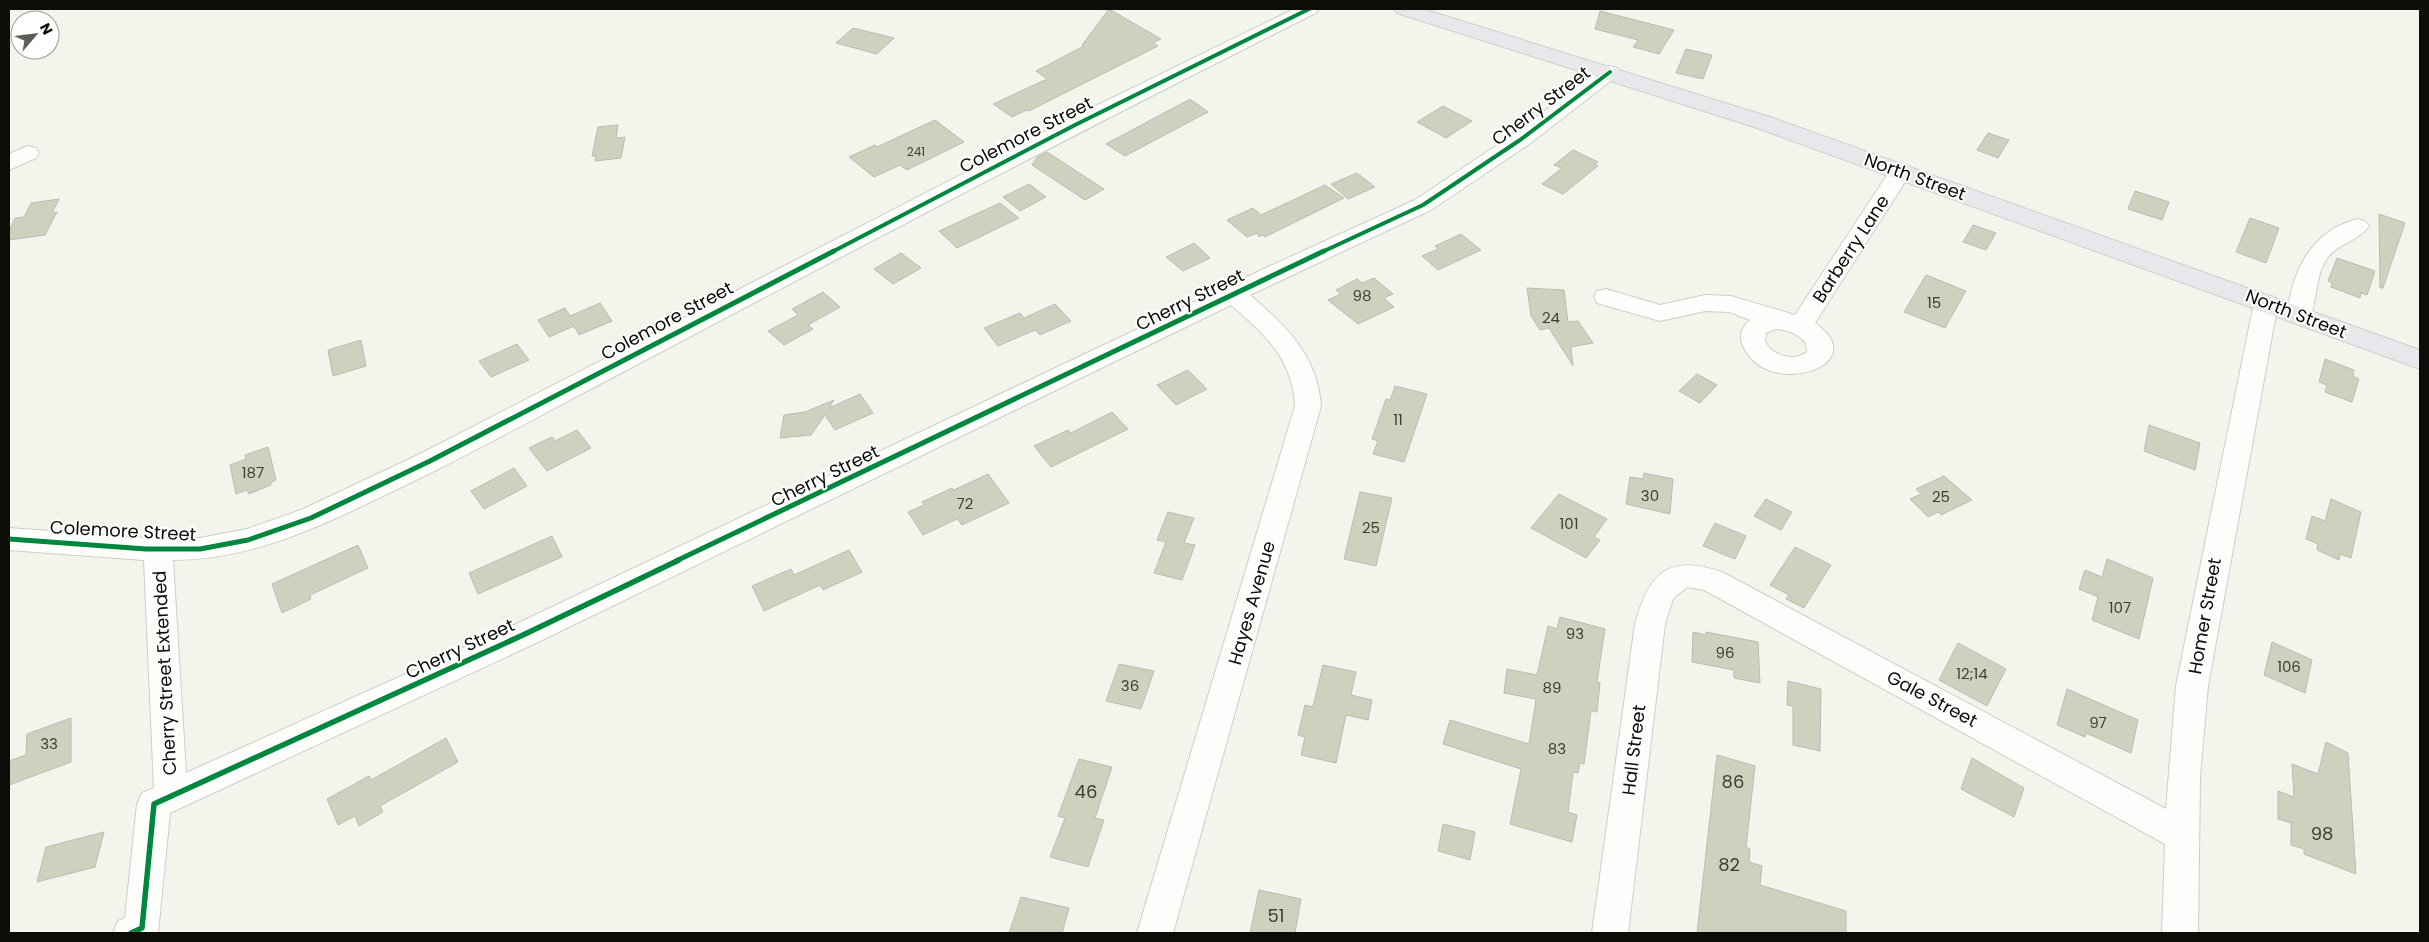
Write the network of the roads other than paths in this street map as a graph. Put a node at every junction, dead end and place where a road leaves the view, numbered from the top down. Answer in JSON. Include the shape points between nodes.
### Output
{"nodes":[{"id":1,"x":1308,"y":9,"type":"edge"},
{"id":2,"x":1404,"y":9,"type":"edge"},
{"id":3,"x":1610,"y":72,"type":"junction"},
{"id":4,"x":28,"y":153,"type":"dead end"},
{"id":5,"x":9,"y":163,"type":"edge"},
{"id":6,"x":1901,"y":171,"type":"junction"},
{"id":7,"x":2357,"y":226,"type":"dead end"},
{"id":8,"x":1234,"y":294,"type":"junction"},
{"id":9,"x":1606,"y":297,"type":"dead end"},
{"id":10,"x":2266,"y":303,"type":"junction"},
{"id":11,"x":2299,"y":315,"type":"junction"},
{"id":12,"x":2420,"y":360,"type":"edge"},
{"id":13,"x":9,"y":539,"type":"edge"},
{"id":14,"x":158,"y":550,"type":"junction"},
{"id":15,"x":1679,"y":577,"type":"joint"},
{"id":16,"x":171,"y":797,"type":"junction"},
{"id":17,"x":2182,"y":835,"type":"junction"},
{"id":18,"x":131,"y":933,"type":"edge"},
{"id":19,"x":1155,"y":933,"type":"edge"},
{"id":20,"x":1610,"y":933,"type":"edge"},
{"id":21,"x":2180,"y":933,"type":"edge"}],
"edges":[{"from":1,"to":14,"type":"street","name":"Colemore Street","via":[[1075,125],[366,493],[303,521],[248,540],[200,549]]},
{"from":2,"to":3,"type":"main road","name":"North Street"},
{"from":3,"to":6,"type":"main road","name":"North Street"},
{"from":3,"to":8,"type":"street","name":"Cherry Street","via":[[1430,202]]},
{"from":4,"to":5,"type":"street"},
{"from":6,"to":9,"type":"street","name":"Barberry Lane","via":[[1790,323],[1731,304],[1705,303],[1660,313]]},
{"from":6,"to":10,"type":"main road","name":"North Street"},
{"from":7,"to":11,"type":"street","via":[[2324,246],[2302,290]]},
{"from":8,"to":16,"type":"street","name":"Cherry Street","via":[[532,631]]},
{"from":8,"to":19,"type":"street","name":"Hayes Avenue","via":[[1275,332],[1298,361],[1307,384],[1308,406]]},
{"from":10,"to":11,"type":"main road","name":"North Street"},
{"from":10,"to":17,"type":"street","name":"Homer Street","via":[[2192,686]]},
{"from":11,"to":12,"type":"main road","name":"North Street"},
{"from":13,"to":14,"type":"street","name":"Colemore Street"},
{"from":14,"to":16,"type":"street","name":"Cherry Street Extended"},
{"from":15,"to":17,"type":"street","name":"Gale Street","via":[[1696,576],[1712,580]]},
{"from":15,"to":20,"type":"street","name":"Hall Street","via":[[1662,589],[1650,624]]},
{"from":16,"to":18,"type":"street","name":"Cherry Street","via":[[154,804],[142,928]]},
{"from":17,"to":21,"type":"street","name":"Homer Street"}]}
